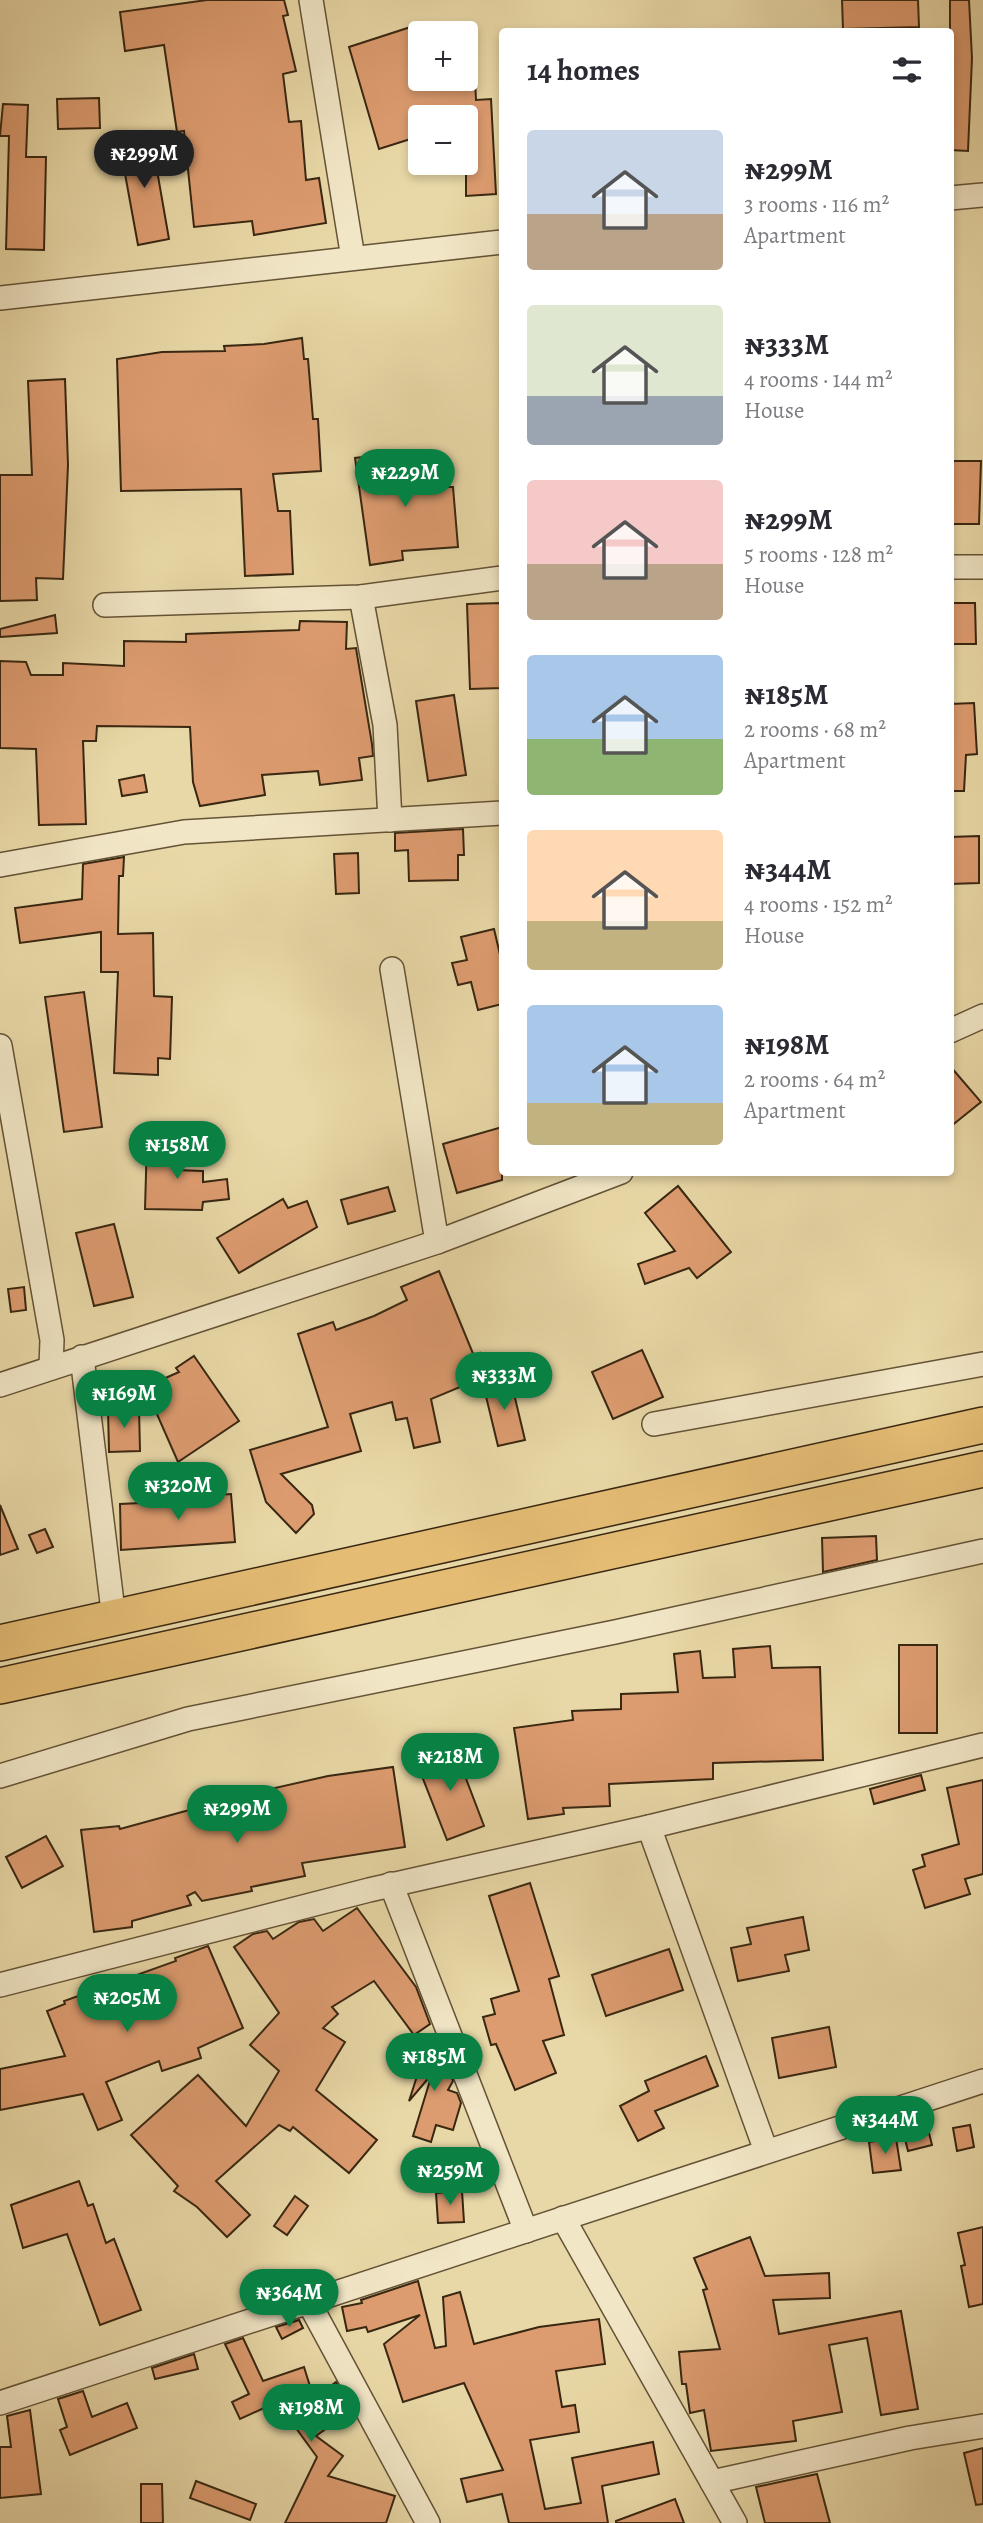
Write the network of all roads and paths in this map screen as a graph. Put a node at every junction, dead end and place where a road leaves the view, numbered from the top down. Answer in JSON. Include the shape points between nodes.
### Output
{"nodes":[{"id":1,"x":311,"y":0,"type":"edge"},
{"id":2,"x":954,"y":198,"type":"edge"},
{"id":3,"x":980,"y":200,"type":"edge"},
{"id":4,"x":499,"y":242,"type":"edge"},
{"id":5,"x":354,"y":258,"type":"junction"},
{"id":6,"x":0,"y":298,"type":"edge"},
{"id":7,"x":954,"y":567,"type":"edge"},
{"id":8,"x":983,"y":567,"type":"edge"},
{"id":9,"x":499,"y":578,"type":"edge"},
{"id":10,"x":361,"y":597,"type":"junction"},
{"id":11,"x":105,"y":605,"type":"dead end"},
{"id":12,"x":499,"y":813,"type":"edge"},
{"id":13,"x":390,"y":820,"type":"junction"},
{"id":14,"x":0,"y":865,"type":"edge"},
{"id":15,"x":392,"y":969,"type":"dead end"},
{"id":16,"x":983,"y":1016,"type":"edge"},
{"id":17,"x":954,"y":1029,"type":"edge"},
{"id":18,"x":0,"y":1046,"type":"edge"},
{"id":19,"x":610,"y":1176,"type":"edge"},
{"id":20,"x":437,"y":1242,"type":"junction"},
{"id":21,"x":82,"y":1357,"type":"junction"},
{"id":22,"x":983,"y":1364,"type":"edge"},
{"id":23,"x":51,"y":1367,"type":"junction"},
{"id":24,"x":0,"y":1385,"type":"edge"},
{"id":25,"x":654,"y":1424,"type":"dead end"},
{"id":26,"x":983,"y":1425,"type":"edge"},
{"id":27,"x":983,"y":1469,"type":"edge"},
{"id":28,"x":983,"y":1550,"type":"edge"},
{"id":29,"x":114,"y":1619,"type":"junction"},
{"id":30,"x":0,"y":1643,"type":"edge"},
{"id":31,"x":0,"y":1686,"type":"edge"},
{"id":32,"x":983,"y":1745,"type":"edge"},
{"id":33,"x":0,"y":1776,"type":"edge"},
{"id":34,"x":649,"y":1827,"type":"junction"},
{"id":35,"x":391,"y":1884,"type":"junction"},
{"id":36,"x":0,"y":1984,"type":"edge"},
{"id":37,"x":983,"y":2081,"type":"edge"},
{"id":38,"x":766,"y":2151,"type":"junction"},
{"id":39,"x":563,"y":2218,"type":"junction"},
{"id":40,"x":526,"y":2231,"type":"junction"},
{"id":41,"x":308,"y":2301,"type":"junction"},
{"id":42,"x":0,"y":2403,"type":"edge"},
{"id":43,"x":983,"y":2427,"type":"edge"},
{"id":44,"x":712,"y":2483,"type":"junction"},
{"id":45,"x":428,"y":2523,"type":"edge"},
{"id":46,"x":735,"y":2523,"type":"edge"}],
"edges":[{"from":1,"to":5,"type":"street"},
{"from":2,"to":3,"type":"street"},
{"from":4,"to":5,"type":"street"},
{"from":5,"to":6,"type":"street"},
{"from":7,"to":8,"type":"street"},
{"from":9,"to":10,"type":"street"},
{"from":10,"to":11,"type":"street"},
{"from":10,"to":13,"type":"street","via":[[385,725]]},
{"from":12,"to":13,"type":"street"},
{"from":13,"to":14,"type":"street","via":[[184,832]]},
{"from":15,"to":20,"type":"street"},
{"from":16,"to":17,"type":"street"},
{"from":18,"to":23,"type":"street","via":[[52,1340]]},
{"from":19,"to":20,"type":"street"},
{"from":20,"to":21,"type":"street"},
{"from":21,"to":23,"type":"street"},
{"from":21,"to":29,"type":"street"},
{"from":22,"to":25,"type":"street"},
{"from":23,"to":24,"type":"street"},
{"from":26,"to":29,"type":"main road"},
{"from":27,"to":31,"type":"main road"},
{"from":28,"to":33,"type":"street","via":[[188,1719]]},
{"from":29,"to":30,"type":"main road"},
{"from":32,"to":34,"type":"street"},
{"from":34,"to":35,"type":"street"},
{"from":34,"to":38,"type":"street"},
{"from":35,"to":36,"type":"street"},
{"from":35,"to":40,"type":"street"},
{"from":37,"to":38,"type":"street"},
{"from":38,"to":39,"type":"street"},
{"from":39,"to":40,"type":"street"},
{"from":39,"to":44,"type":"street"},
{"from":40,"to":41,"type":"street"},
{"from":41,"to":42,"type":"street"},
{"from":41,"to":45,"type":"street"},
{"from":43,"to":44,"type":"street","via":[[910,2438]]},
{"from":44,"to":46,"type":"street"}]}
